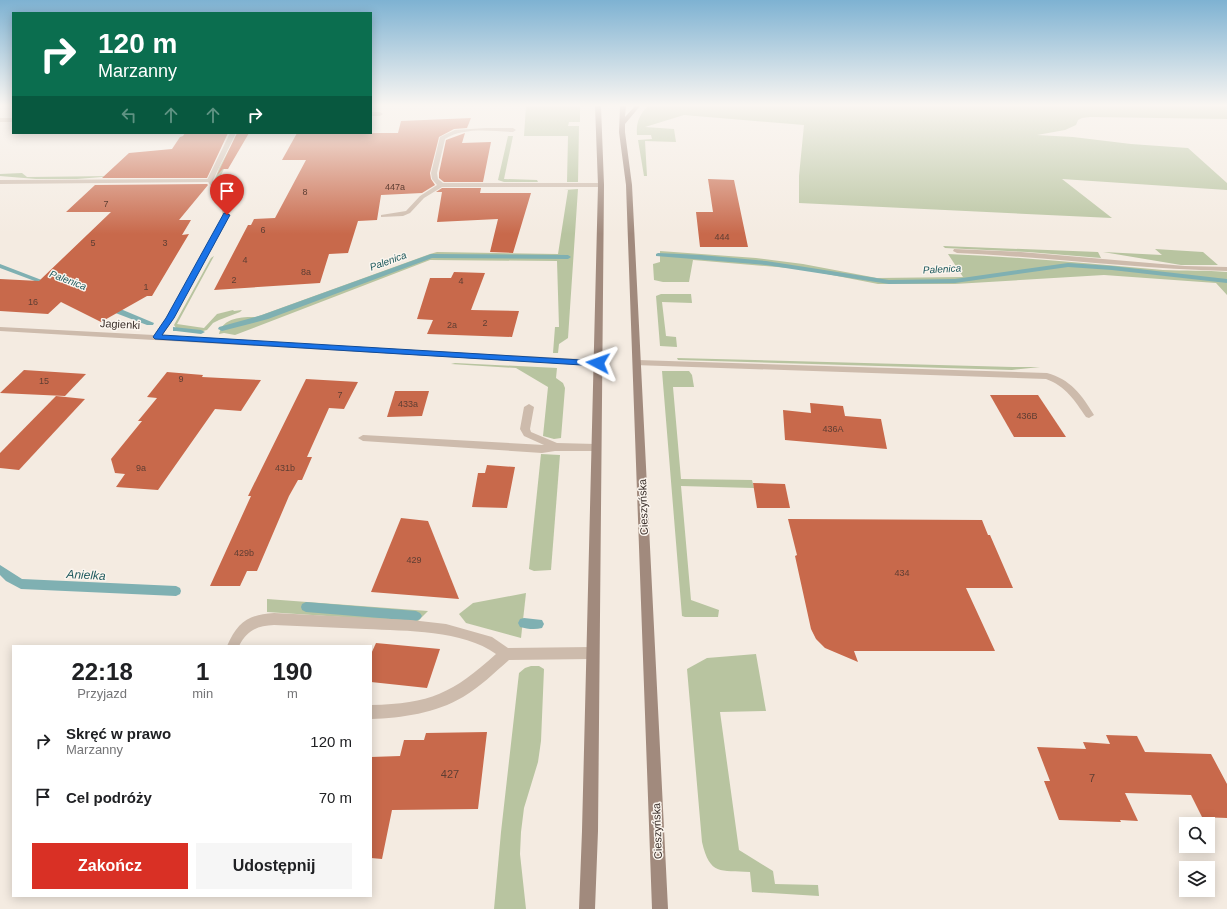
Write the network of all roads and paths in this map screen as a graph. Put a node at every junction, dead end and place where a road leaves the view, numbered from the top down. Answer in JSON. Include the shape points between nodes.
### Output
{"nodes":[{"id":1,"x":225,"y":148,"type":"edge"},
{"id":2,"x":440,"y":148,"type":"edge"},
{"id":3,"x":600,"y":148,"type":"edge"},
{"id":4,"x":625,"y":148,"type":"edge"},
{"id":5,"x":210,"y":180,"type":"junction"},
{"id":6,"x":0,"y":182,"type":"edge"},
{"id":7,"x":441,"y":185,"type":"junction"},
{"id":8,"x":601,"y":185,"type":"junction"},
{"id":9,"x":383,"y":216,"type":"dead end"},
{"id":10,"x":957,"y":251,"type":"dead end"},
{"id":11,"x":1227,"y":269,"type":"edge"},
{"id":12,"x":0,"y":328,"type":"edge"},
{"id":13,"x":157,"y":337,"type":"junction"},
{"id":14,"x":598,"y":363,"type":"junction"},
{"id":15,"x":637,"y":363,"type":"junction"},
{"id":16,"x":529,"y":407,"type":"dead end"},
{"id":17,"x":1089,"y":415,"type":"dead end"},
{"id":18,"x":363,"y":438,"type":"dead end"},
{"id":19,"x":556,"y":447,"type":"junction"},
{"id":20,"x":596,"y":448,"type":"junction"},
{"id":21,"x":234,"y":645,"type":"edge"},
{"id":22,"x":506,"y":654,"type":"junction"},
{"id":23,"x":592,"y":654,"type":"junction"},
{"id":24,"x":372,"y":712,"type":"edge"},
{"id":25,"x":587,"y":909,"type":"edge"},
{"id":26,"x":660,"y":909,"type":"edge"}],
"edges":[{"from":1,"to":5,"type":"street"},
{"from":2,"to":7,"type":"street","via":[[434,173],[435,179]]},
{"from":3,"to":8,"type":"main road"},
{"from":4,"to":15,"type":"main road","name":"Cieszyńska","via":[[629,185]]},
{"from":5,"to":6,"type":"street"},
{"from":5,"to":13,"type":"street","via":[[226,207],[227,215]]},
{"from":7,"to":8,"type":"street"},
{"from":7,"to":9,"type":"street","via":[[422,197],[408,212]]},
{"from":8,"to":14,"type":"main road"},
{"from":10,"to":11,"type":"street"},
{"from":12,"to":13,"type":"street","name":"Jagienki"},
{"from":13,"to":14,"type":"street","name":"Jagienki"},
{"from":14,"to":20,"type":"main road"},
{"from":15,"to":17,"type":"street","via":[[1047,376],[1066,384]]},
{"from":15,"to":26,"type":"main road","name":"Cieszyńska"},
{"from":16,"to":19,"type":"street","via":[[525,429],[527,434]]},
{"from":18,"to":19,"type":"street","via":[[542,449]]},
{"from":19,"to":20,"type":"street"},
{"from":20,"to":23,"type":"main road"},
{"from":21,"to":22,"type":"street","via":[[248,623],[274,619],[446,630],[488,641]]},
{"from":22,"to":23,"type":"street"},
{"from":22,"to":24,"type":"street","via":[[477,679],[450,697],[391,712]]},
{"from":23,"to":25,"type":"main road"}]}
